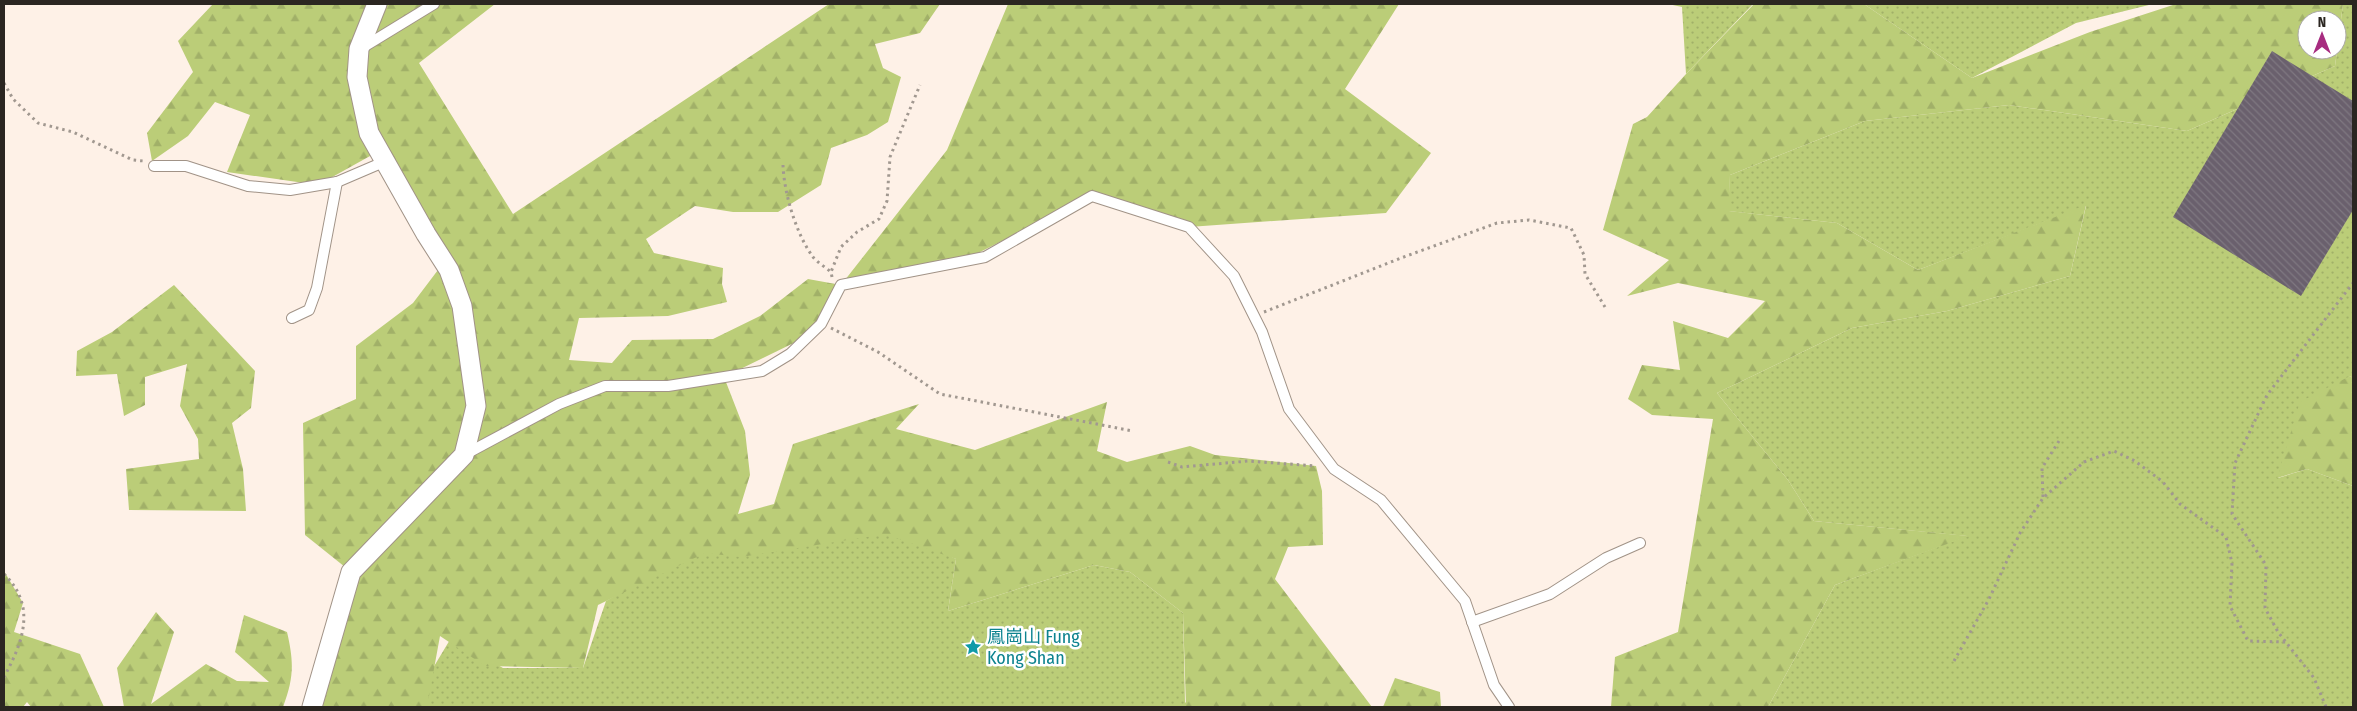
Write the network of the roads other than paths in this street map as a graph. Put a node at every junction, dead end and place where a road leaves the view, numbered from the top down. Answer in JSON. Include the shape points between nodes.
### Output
{"nodes":[{"id":1,"x":377,"y":4,"type":"edge"},
{"id":2,"x":434,"y":4,"type":"edge"},
{"id":3,"x":359,"y":49,"type":"junction"},
{"id":4,"x":386,"y":161,"type":"junction"},
{"id":5,"x":154,"y":166,"type":"road end"},
{"id":6,"x":337,"y":182,"type":"junction"},
{"id":7,"x":292,"y":318,"type":"dead end"},
{"id":8,"x":464,"y":455,"type":"junction"},
{"id":9,"x":1640,"y":543,"type":"dead end"},
{"id":10,"x":1472,"y":622,"type":"junction"},
{"id":11,"x":312,"y":707,"type":"edge"},
{"id":12,"x":1509,"y":707,"type":"edge"}],
"edges":[{"from":1,"to":3,"type":"street"},
{"from":2,"to":3,"type":"lane"},
{"from":3,"to":4,"type":"street","via":[[356,78],[369,132]]},
{"from":4,"to":6,"type":"lane"},
{"from":4,"to":8,"type":"street","via":[[449,270],[462,306],[476,406]]},
{"from":5,"to":6,"type":"lane","via":[[186,166],[248,186],[290,190]]},
{"from":6,"to":7,"type":"lane","via":[[317,288],[309,310]]},
{"from":8,"to":10,"type":"lane","via":[[559,404],[605,386],[668,386],[762,371],[790,354],[821,324],[841,285],[985,257],[1092,196],[1188,227],[1234,276],[1262,332],[1288,409],[1334,469],[1381,500],[1464,601]]},
{"from":8,"to":11,"type":"street","via":[[351,572]]},
{"from":9,"to":10,"type":"lane","via":[[1606,558],[1550,594]]},
{"from":10,"to":12,"type":"lane","via":[[1494,685]]}]}
